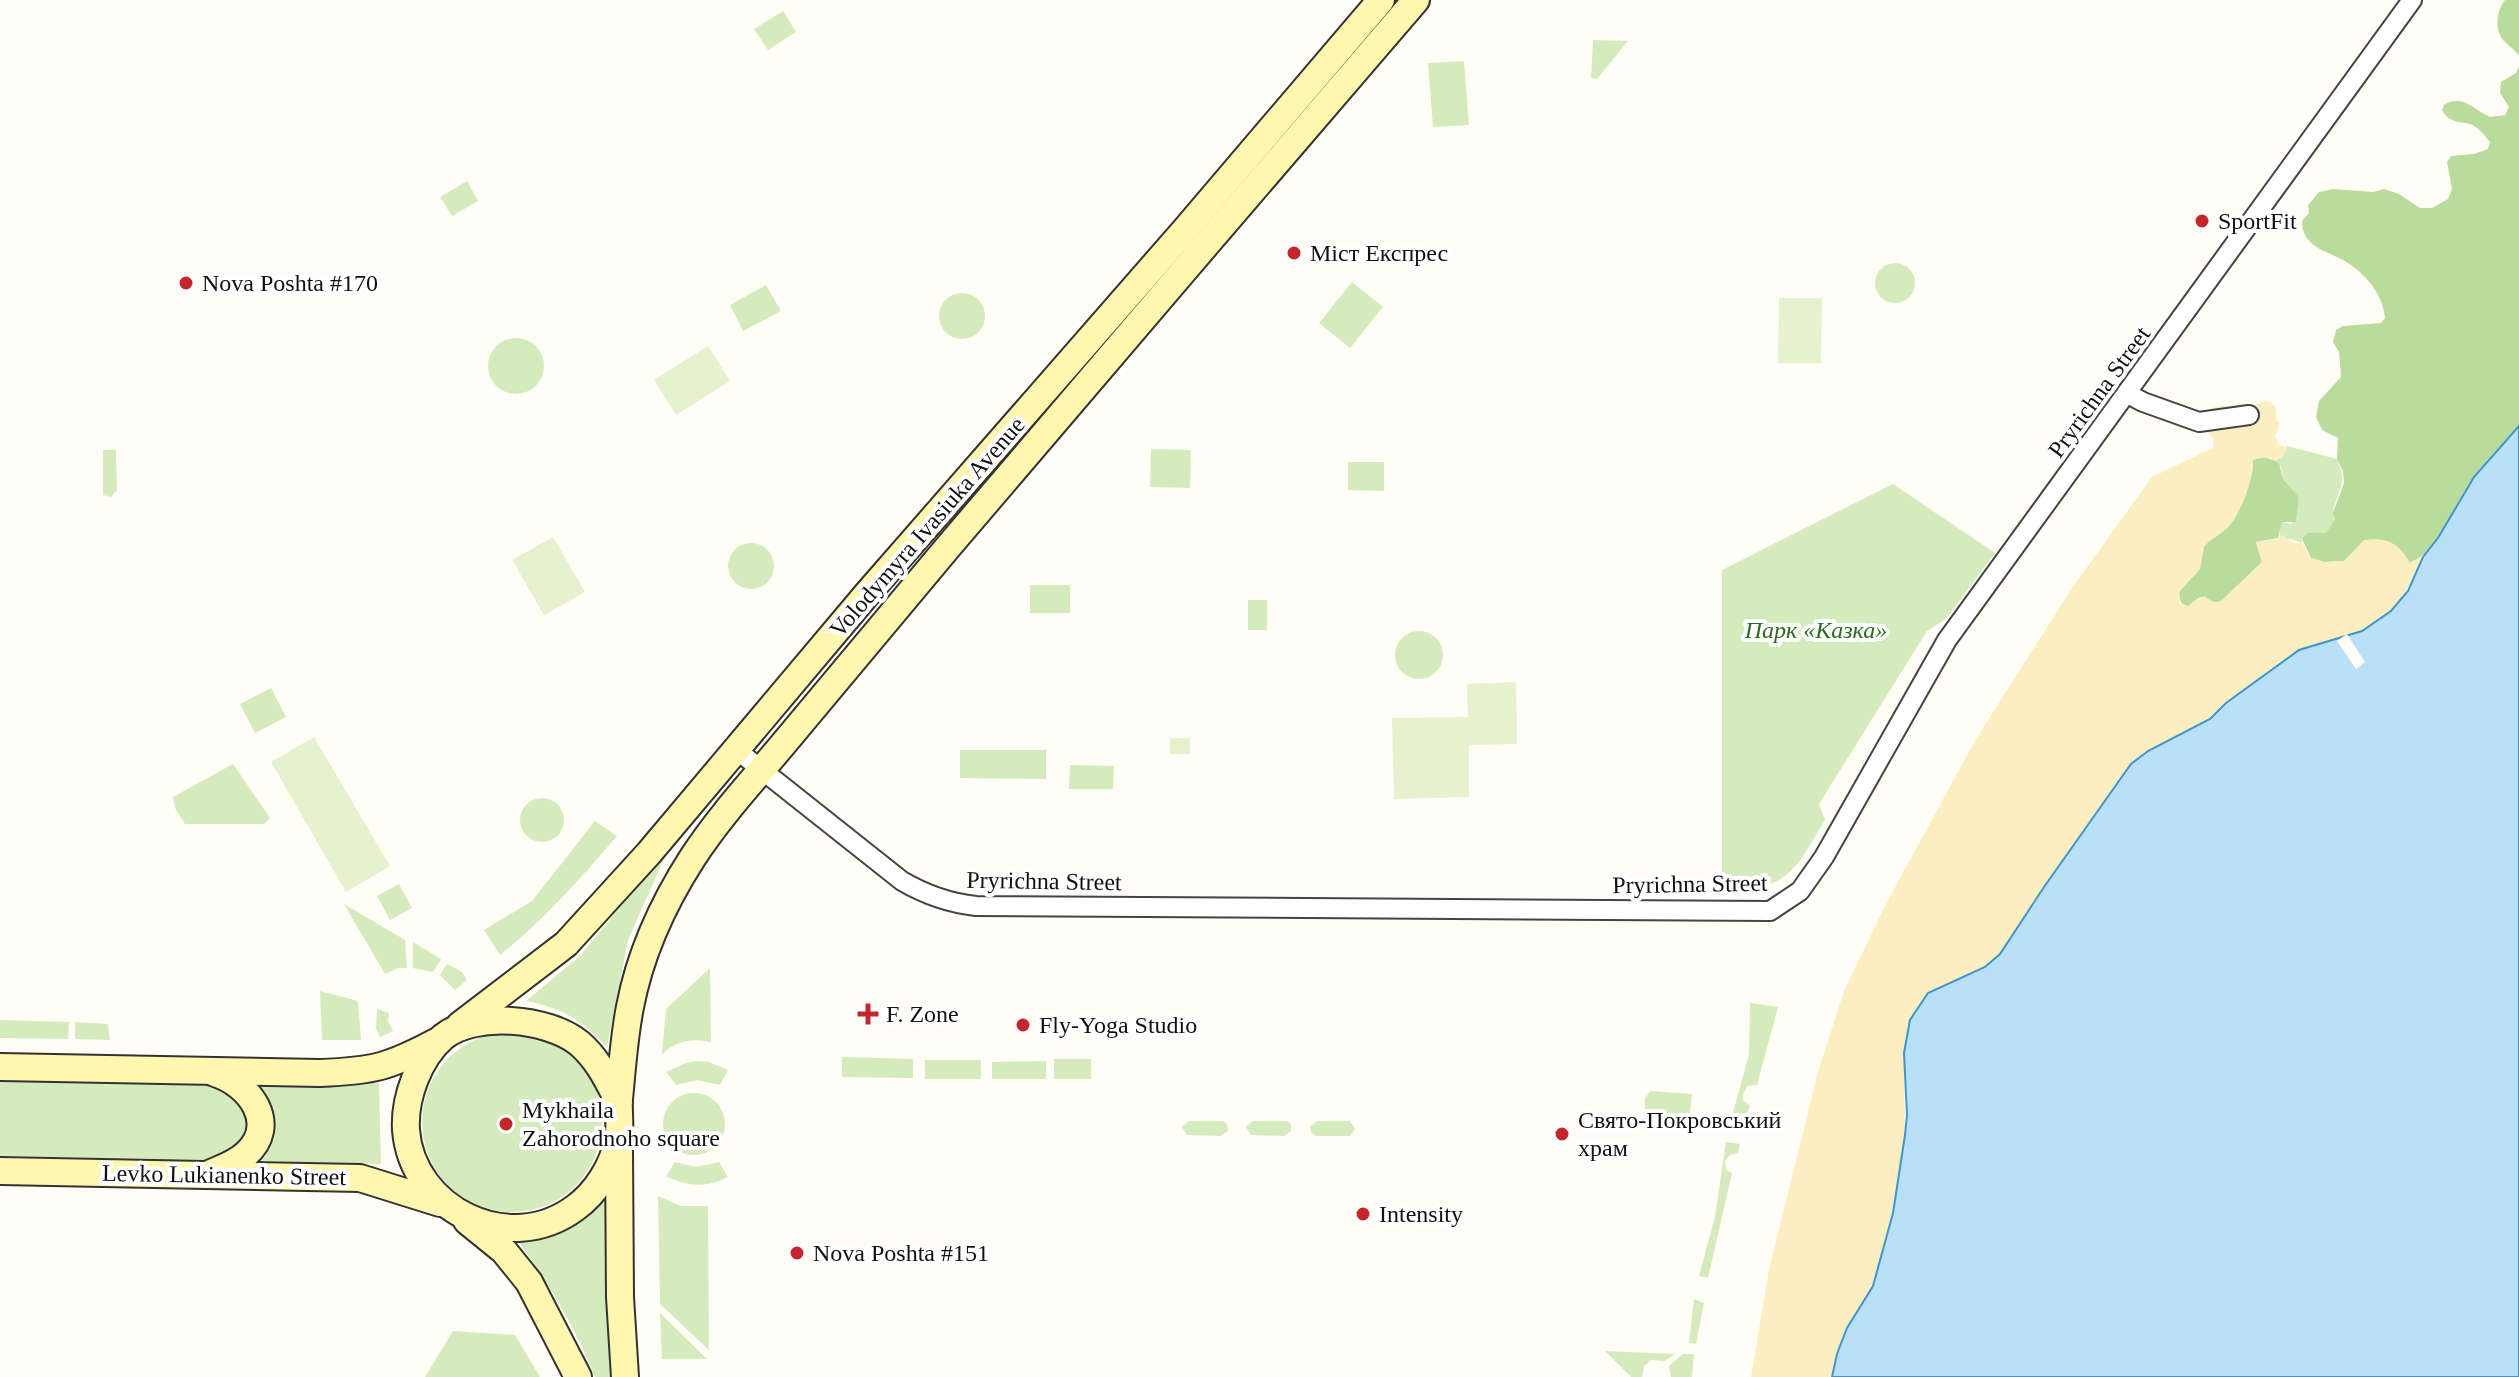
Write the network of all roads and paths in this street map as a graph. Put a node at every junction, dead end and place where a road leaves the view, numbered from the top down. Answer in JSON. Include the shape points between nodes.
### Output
{"nodes":[{"id":1,"x":1381,"y":0,"type":"edge"},
{"id":2,"x":1416,"y":0,"type":"edge"},
{"id":3,"x":2412,"y":0,"type":"edge"},
{"id":4,"x":2128,"y":394,"type":"junction"},
{"id":5,"x":2249,"y":415,"type":"dead end"},
{"id":6,"x":738,"y":751,"type":"junction"},
{"id":7,"x":762,"y":769,"type":"junction"},
{"id":8,"x":445,"y":1036,"type":"junction"},
{"id":9,"x":0,"y":1067,"type":"edge"},
{"id":10,"x":210,"y":1071,"type":"junction"},
{"id":11,"x":619,"y":1102,"type":"junction"},
{"id":12,"x":618,"y":1139,"type":"junction"},
{"id":13,"x":0,"y":1171,"type":"edge"},
{"id":14,"x":207,"y":1174,"type":"junction"},
{"id":15,"x":453,"y":1211,"type":"junction"},
{"id":16,"x":578,"y":1377,"type":"edge"},
{"id":17,"x":625,"y":1377,"type":"edge"}],
"edges":[{"from":1,"to":6,"type":"main road","name":"Volodymyra Ivasiuka Avenue","via":[[867,594]]},
{"from":2,"to":7,"type":"main road","name":"Volodymyra Ivasiuka Avenue"},
{"from":3,"to":4,"type":"street","name":"Pryrichna Street"},
{"from":4,"to":5,"type":"street","via":[[2199,422]]},
{"from":4,"to":7,"type":"street","name":"Pryrichna Street","via":[[1947,640],[1824,857],[1800,891],[1770,911],[953,903],[902,881]]},
{"from":6,"to":7,"type":"street","name":"Pryrichna Street"},
{"from":6,"to":8,"type":"main road","name":"Volodymyra Ivasiuka Avenue","via":[[566,944]]},
{"from":7,"to":11,"type":"main road","name":"Volodymyra Ivasiuka Avenue","via":[[695,854],[667,900],[629,1008]]},
{"from":8,"to":10,"type":"main road","via":[[396,1063],[364,1071]]},
{"from":8,"to":11,"type":"main road","via":[[486,1022],[549,1026],[578,1042],[600,1066]]},
{"from":8,"to":15,"type":"main road","via":[[419,1070],[407,1103],[406,1132],[424,1183]]},
{"from":9,"to":10,"type":"main road"},
{"from":10,"to":14,"type":"main road","via":[[242,1085],[256,1104],[260,1130],[246,1154]]},
{"from":11,"to":12,"type":"main road"},
{"from":12,"to":15,"type":"main road","via":[[597,1188],[573,1210],[544,1224],[488,1225]]},
{"from":12,"to":17,"type":"main road"},
{"from":13,"to":14,"type":"main road","name":"Levko Lukianenko Street"},
{"from":14,"to":15,"type":"main road","name":"Levko Lukianenko Street","via":[[360,1178]]},
{"from":15,"to":16,"type":"main road","via":[[504,1251],[529,1282]]}]}
